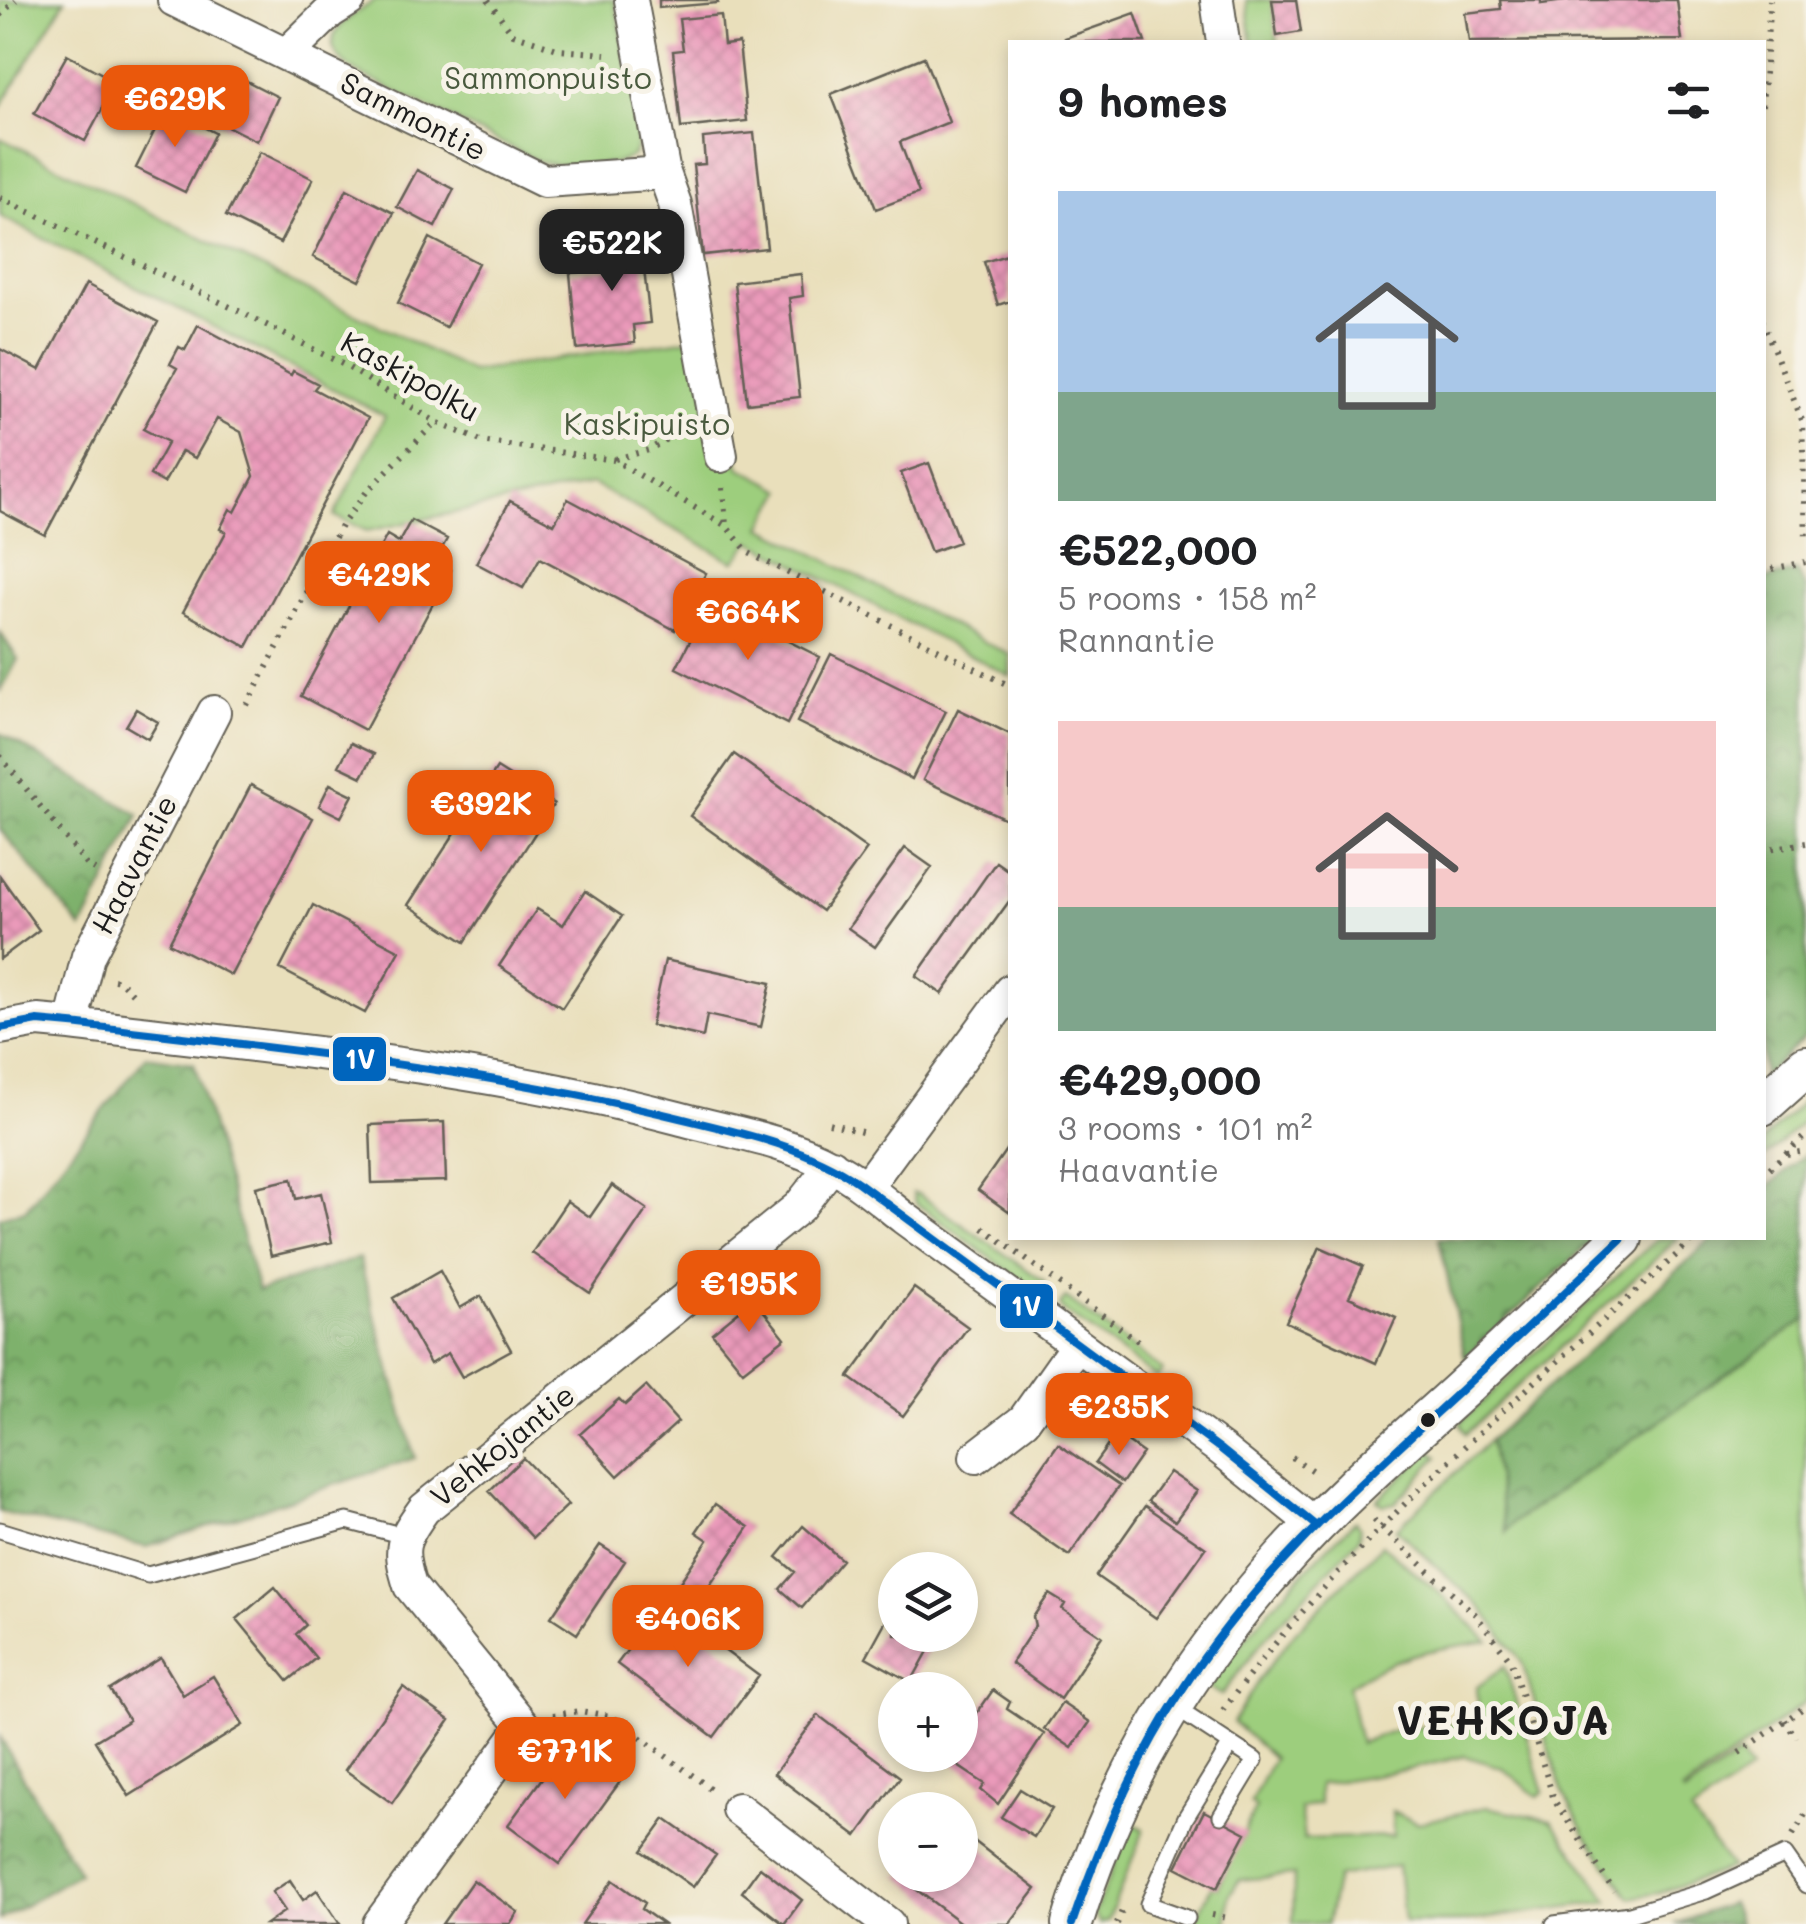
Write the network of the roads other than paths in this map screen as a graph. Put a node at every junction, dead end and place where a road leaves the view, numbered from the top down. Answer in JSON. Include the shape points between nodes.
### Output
{"nodes":[{"id":1,"x":174,"y":0,"type":"edge"},
{"id":2,"x":349,"y":0,"type":"edge"},
{"id":3,"x":631,"y":0,"type":"edge"},
{"id":4,"x":1217,"y":0,"type":"edge"},
{"id":5,"x":1223,"y":40,"type":"edge"},
{"id":6,"x":287,"y":54,"type":"junction"},
{"id":7,"x":664,"y":173,"type":"junction"},
{"id":8,"x":721,"y":456,"type":"dead end"},
{"id":9,"x":226,"y":716,"type":"road end"},
{"id":10,"x":1008,"y":994,"type":"edge"},
{"id":11,"x":71,"y":1024,"type":"junction"},
{"id":12,"x":0,"y":1028,"type":"edge"},
{"id":13,"x":1806,"y":1066,"type":"edge"},
{"id":14,"x":1766,"y":1102,"type":"edge"},
{"id":15,"x":832,"y":1166,"type":"junction"},
{"id":16,"x":866,"y":1187,"type":"junction"},
{"id":17,"x":1620,"y":1240,"type":"edge"},
{"id":18,"x":1077,"y":1345,"type":"junction"},
{"id":19,"x":976,"y":1457,"type":"dead end"},
{"id":20,"x":1316,"y":1525,"type":"junction"},
{"id":21,"x":0,"y":1530,"type":"edge"},
{"id":22,"x":404,"y":1536,"type":"junction"},
{"id":23,"x":1170,"y":1705,"type":"junction"},
{"id":24,"x":1231,"y":1744,"type":"junction"},
{"id":25,"x":738,"y":1809,"type":"road end"},
{"id":26,"x":1222,"y":1816,"type":"dead end"},
{"id":27,"x":1806,"y":1885,"type":"edge"},
{"id":28,"x":1187,"y":1918,"type":"dead end"},
{"id":29,"x":378,"y":1924,"type":"edge"},
{"id":30,"x":888,"y":1924,"type":"edge"},
{"id":31,"x":1072,"y":1924,"type":"edge"},
{"id":32,"x":1554,"y":1924,"type":"edge"}],
"edges":[{"from":1,"to":6,"type":"street","name":"Sammontie"},
{"from":2,"to":6,"type":"street"},
{"from":3,"to":7,"type":"street"},
{"from":4,"to":5,"type":"street"},
{"from":6,"to":7,"type":"street","name":"Sammontie","via":[[544,181]]},
{"from":7,"to":8,"type":"street"},
{"from":9,"to":11,"type":"street","name":"Haavantie","via":[[123,886],[88,956]]},
{"from":10,"to":16,"type":"street"},
{"from":11,"to":12,"type":"street"},
{"from":11,"to":15,"type":"street","via":[[456,1071],[613,1102],[799,1150]]},
{"from":13,"to":14,"type":"street"},
{"from":15,"to":16,"type":"street"},
{"from":15,"to":22,"type":"street","name":"Vehkojantie","via":[[799,1207],[424,1508]]},
{"from":16,"to":18,"type":"street"},
{"from":17,"to":20,"type":"street"},
{"from":18,"to":19,"type":"street","via":[[1024,1420]]},
{"from":18,"to":20,"type":"street"},
{"from":20,"to":23,"type":"street","via":[[1211,1646]]},
{"from":21,"to":22,"type":"lane","via":[[148,1575],[347,1520]]},
{"from":22,"to":29,"type":"street","via":[[401,1558],[410,1586],[524,1726]]},
{"from":23,"to":24,"type":"lane"},
{"from":23,"to":31,"type":"street","via":[[1116,1803]]},
{"from":24,"to":26,"type":"lane","via":[[1255,1760]]},
{"from":24,"to":28,"type":"lane","via":[[1186,1818],[1148,1904]]},
{"from":25,"to":30,"type":"street"},
{"from":27,"to":32,"type":"lane","via":[[1785,1855],[1706,1891],[1630,1914]]}]}
